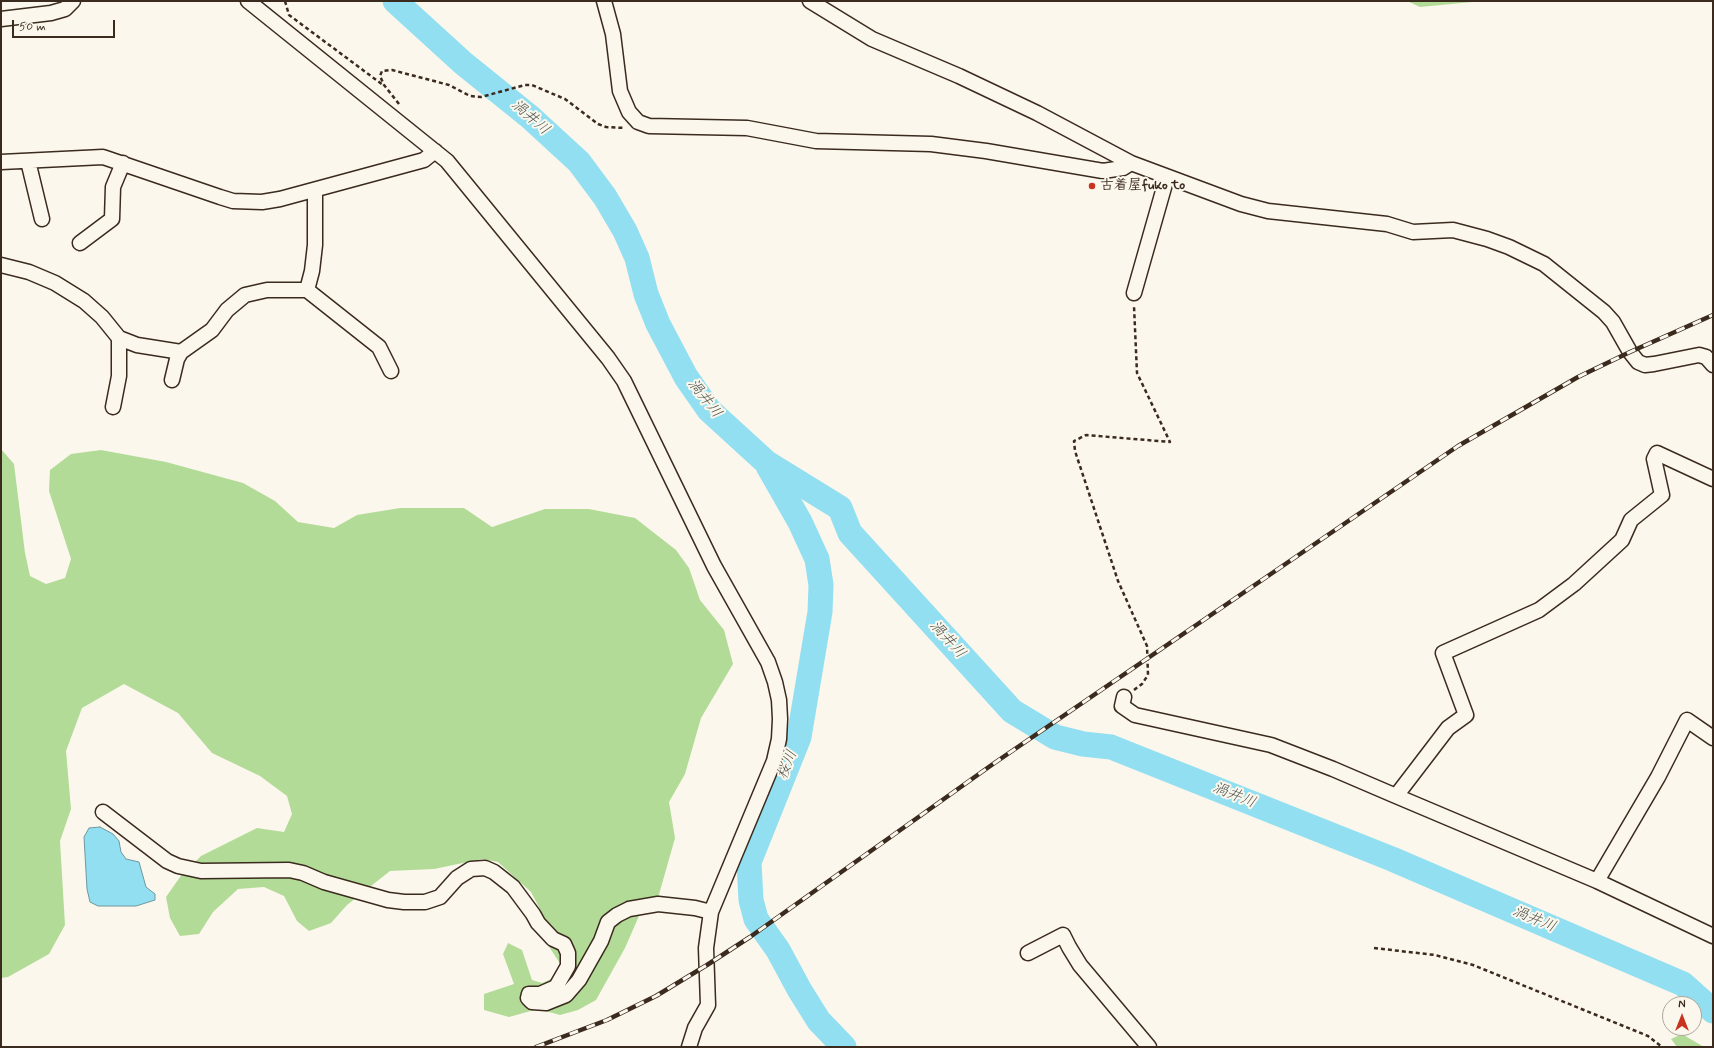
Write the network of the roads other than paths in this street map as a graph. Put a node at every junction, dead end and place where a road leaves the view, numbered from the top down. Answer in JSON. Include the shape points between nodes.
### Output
{"nodes":[{"id":1,"x":74,"y":1,"type":"edge"},
{"id":2,"x":248,"y":1,"type":"edge"},
{"id":3,"x":604,"y":1,"type":"edge"},
{"id":4,"x":810,"y":1,"type":"edge"},
{"id":5,"x":1,"y":19,"type":"edge"},
{"id":6,"x":435,"y":150,"type":"junction"},
{"id":7,"x":28,"y":160,"type":"junction"},
{"id":8,"x":1,"y":162,"type":"edge"},
{"id":9,"x":123,"y":163,"type":"junction"},
{"id":10,"x":1131,"y":163,"type":"junction"},
{"id":11,"x":1167,"y":177,"type":"junction"},
{"id":12,"x":315,"y":190,"type":"junction"},
{"id":13,"x":42,"y":219,"type":"dead end"},
{"id":14,"x":80,"y":243,"type":"dead end"},
{"id":15,"x":1,"y":265,"type":"edge"},
{"id":16,"x":307,"y":290,"type":"junction"},
{"id":17,"x":1134,"y":293,"type":"road end"},
{"id":18,"x":119,"y":338,"type":"junction"},
{"id":19,"x":181,"y":352,"type":"junction"},
{"id":20,"x":1713,"y":365,"type":"edge"},
{"id":21,"x":391,"y":371,"type":"dead end"},
{"id":22,"x":172,"y":380,"type":"dead end"},
{"id":23,"x":113,"y":407,"type":"dead end"},
{"id":24,"x":1713,"y":479,"type":"edge"},
{"id":25,"x":1124,"y":697,"type":"road end"},
{"id":26,"x":1713,"y":738,"type":"edge"},
{"id":27,"x":1396,"y":796,"type":"junction"},
{"id":28,"x":103,"y":812,"type":"dead end"},
{"id":29,"x":1597,"y":881,"type":"junction"},
{"id":30,"x":711,"y":912,"type":"junction"},
{"id":31,"x":1713,"y":936,"type":"edge"},
{"id":32,"x":1028,"y":953,"type":"dead end"},
{"id":33,"x":689,"y":1047,"type":"edge"},
{"id":34,"x":1149,"y":1047,"type":"edge"}],
"edges":[{"from":1,"to":5,"type":"street","via":[[65,9],[51,13]]},
{"from":2,"to":6,"type":"street"},
{"from":3,"to":10,"type":"street","via":[[613,34],[620,91],[629,112],[638,122],[649,126],[747,128],[816,141],[931,144],[986,150],[1103,170],[1123,168]]},
{"from":4,"to":10,"type":"street","via":[[872,39],[1037,113]]},
{"from":6,"to":12,"type":"street","via":[[424,160]]},
{"from":6,"to":30,"type":"street","via":[[447,160],[624,381],[714,566],[768,662],[779,700],[779,739],[774,761]]},
{"from":7,"to":8,"type":"street"},
{"from":7,"to":9,"type":"street","via":[[95,156]]},
{"from":7,"to":13,"type":"street"},
{"from":9,"to":12,"type":"street","via":[[233,201],[270,202]]},
{"from":9,"to":14,"type":"street","via":[[113,187],[112,218]]},
{"from":10,"to":11,"type":"street"},
{"from":11,"to":17,"type":"street"},
{"from":11,"to":20,"type":"street","via":[[1268,212],[1387,224],[1413,232],[1453,230],[1487,238],[1537,260],[1561,276],[1609,317],[1638,362],[1645,365],[1654,364],[1699,355],[1706,357]]},
{"from":12,"to":16,"type":"street","via":[[315,245]]},
{"from":15,"to":18,"type":"street","via":[[29,272],[55,283],[84,301],[102,317]]},
{"from":16,"to":19,"type":"street","via":[[267,290],[245,295],[227,310],[212,330]]},
{"from":16,"to":21,"type":"street","via":[[379,346]]},
{"from":18,"to":19,"type":"street","via":[[137,345]]},
{"from":18,"to":23,"type":"street","via":[[119,376]]},
{"from":19,"to":22,"type":"street"},
{"from":24,"to":27,"type":"street","via":[[1657,453],[1654,459],[1662,496],[1631,520],[1622,540],[1574,584],[1539,610],[1444,653],[1466,715],[1448,728]]},
{"from":25,"to":27,"type":"street","via":[[1122,706],[1135,715],[1271,745]]},
{"from":26,"to":29,"type":"street","via":[[1687,720],[1658,777]]},
{"from":27,"to":29,"type":"street"},
{"from":28,"to":30,"type":"street","via":[[167,861],[178,866],[201,871],[289,870],[388,900],[425,902],[440,897],[457,878],[471,869],[485,868],[513,887],[538,923],[553,939],[564,944],[568,953],[568,966],[556,987],[540,994],[529,994],[528,998],[532,1002],[546,1002],[566,995],[579,980],[601,941],[608,922],[617,914],[629,909],[658,904]]},
{"from":29,"to":31,"type":"street"},
{"from":30,"to":33,"type":"street","via":[[706,948],[708,1005]]},
{"from":32,"to":34,"type":"street","via":[[1063,935],[1080,965]]}]}
